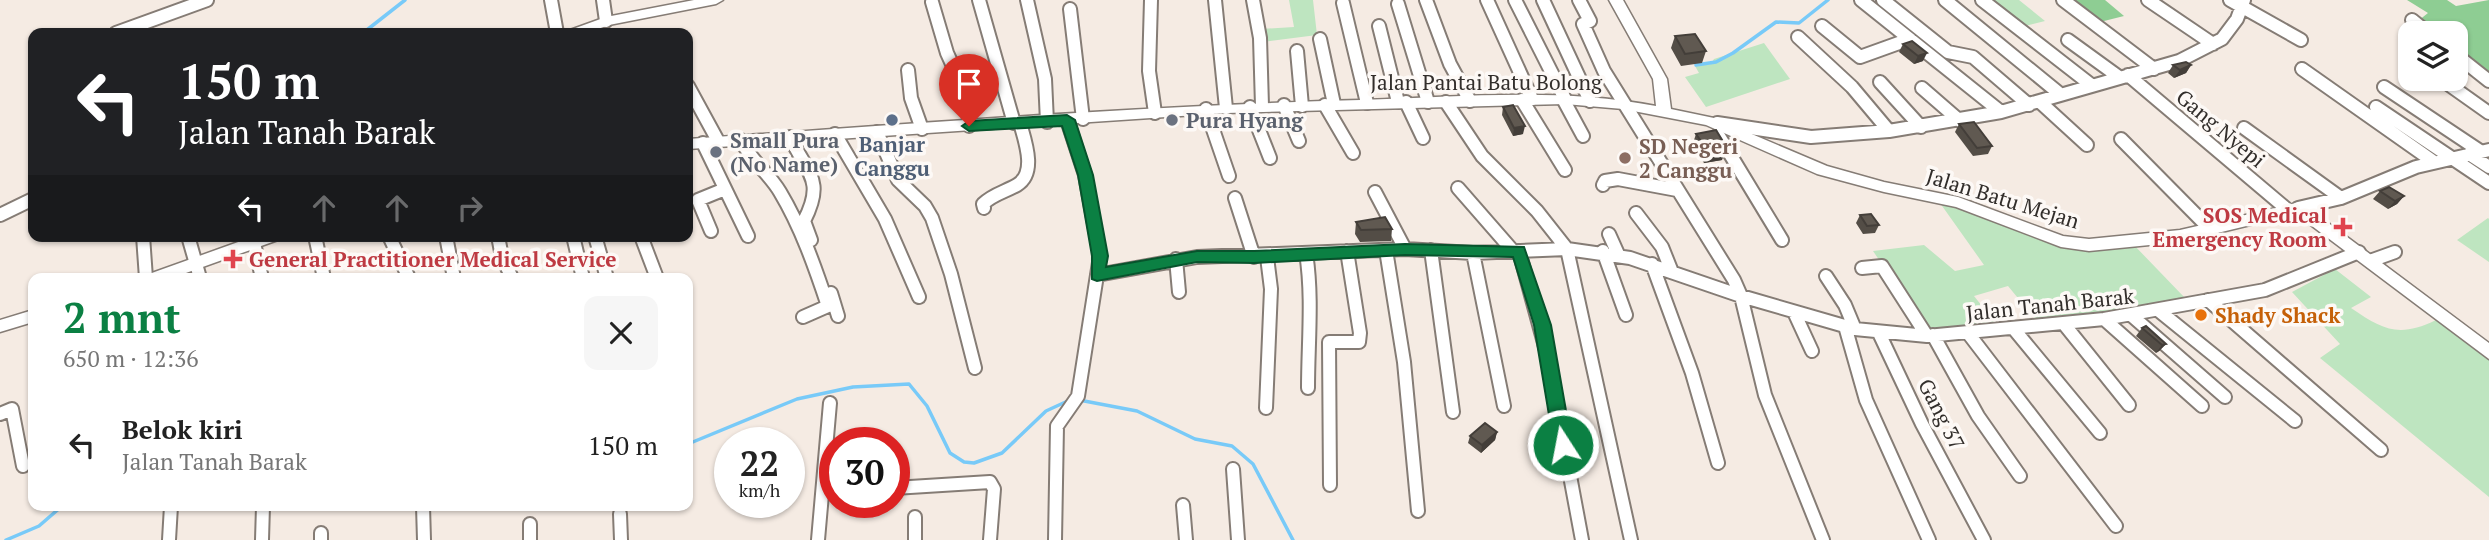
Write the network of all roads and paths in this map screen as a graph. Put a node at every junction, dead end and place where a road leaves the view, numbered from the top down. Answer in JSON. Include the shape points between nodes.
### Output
{"nodes":[{"id":1,"x":207,"y":0,"type":"edge"},
{"id":2,"x":551,"y":0,"type":"edge"},
{"id":3,"x":603,"y":0,"type":"edge"},
{"id":4,"x":716,"y":0,"type":"edge"},
{"id":5,"x":979,"y":0,"type":"edge"},
{"id":6,"x":1027,"y":0,"type":"edge"},
{"id":7,"x":1151,"y":0,"type":"edge"},
{"id":8,"x":1215,"y":0,"type":"edge"},
{"id":9,"x":1252,"y":0,"type":"edge"},
{"id":10,"x":1426,"y":0,"type":"edge"},
{"id":11,"x":1487,"y":0,"type":"edge"},
{"id":12,"x":1515,"y":0,"type":"edge"},
{"id":13,"x":1543,"y":0,"type":"edge"},
{"id":14,"x":1579,"y":0,"type":"edge"},
{"id":15,"x":1616,"y":0,"type":"edge"},
{"id":16,"x":1861,"y":0,"type":"edge"},
{"id":17,"x":1883,"y":0,"type":"edge"},
{"id":18,"x":1945,"y":0,"type":"edge"},
{"id":19,"x":1982,"y":0,"type":"edge"},
{"id":20,"x":2063,"y":0,"type":"edge"},
{"id":21,"x":2148,"y":0,"type":"edge"},
{"id":22,"x":2230,"y":0,"type":"edge"},
{"id":23,"x":932,"y":2,"type":"edge"},
{"id":24,"x":1343,"y":3,"type":"dead end"},
{"id":25,"x":1398,"y":4,"type":"dead end"},
{"id":26,"x":2243,"y":4,"type":"edge"},
{"id":27,"x":1070,"y":9,"type":"dead end"},
{"id":28,"x":606,"y":21,"type":"junction"},
{"id":29,"x":1379,"y":26,"type":"dead end"},
{"id":30,"x":1822,"y":26,"type":"dead end"},
{"id":31,"x":138,"y":28,"type":"edge"},
{"id":32,"x":556,"y":28,"type":"edge"},
{"id":33,"x":588,"y":28,"type":"edge"},
{"id":34,"x":1798,"y":37,"type":"dead end"},
{"id":35,"x":1320,"y":39,"type":"dead end"},
{"id":36,"x":1910,"y":39,"type":"junction"},
{"id":37,"x":2068,"y":40,"type":"dead end"},
{"id":38,"x":2301,"y":40,"type":"dead end"},
{"id":39,"x":2213,"y":44,"type":"junction"},
{"id":40,"x":1297,"y":51,"type":"dead end"},
{"id":41,"x":2468,"y":64,"type":"edge"},
{"id":42,"x":2154,"y":69,"type":"junction"},
{"id":43,"x":2302,"y":69,"type":"dead end"},
{"id":44,"x":908,"y":70,"type":"dead end"},
{"id":45,"x":2123,"y":76,"type":"junction"},
{"id":46,"x":2489,"y":81,"type":"edge"},
{"id":47,"x":1880,"y":82,"type":"dead end"},
{"id":48,"x":2090,"y":84,"type":"junction"},
{"id":49,"x":2384,"y":87,"type":"dead end"},
{"id":50,"x":1922,"y":88,"type":"dead end"},
{"id":51,"x":2458,"y":91,"type":"edge"},
{"id":52,"x":2060,"y":94,"type":"junction"},
{"id":53,"x":693,"y":95,"type":"edge"},
{"id":54,"x":1564,"y":99,"type":"junction"},
{"id":55,"x":1527,"y":100,"type":"junction"},
{"id":56,"x":1470,"y":101,"type":"junction"},
{"id":57,"x":1590,"y":101,"type":"junction"},
{"id":58,"x":1402,"y":102,"type":"junction"},
{"id":59,"x":1428,"y":102,"type":"junction"},
{"id":60,"x":1446,"y":102,"type":"junction"},
{"id":61,"x":1367,"y":103,"type":"junction"},
{"id":62,"x":2035,"y":103,"type":"junction"},
{"id":63,"x":1330,"y":104,"type":"junction"},
{"id":64,"x":1623,"y":104,"type":"junction"},
{"id":65,"x":1283,"y":106,"type":"junction"},
{"id":66,"x":1302,"y":106,"type":"junction"},
{"id":67,"x":1256,"y":107,"type":"junction"},
{"id":68,"x":2376,"y":107,"type":"dead end"},
{"id":69,"x":1226,"y":108,"type":"junction"},
{"id":70,"x":1206,"y":109,"type":"junction"},
{"id":71,"x":1664,"y":110,"type":"junction"},
{"id":72,"x":2001,"y":112,"type":"junction"},
{"id":73,"x":1155,"y":113,"type":"junction"},
{"id":74,"x":2489,"y":113,"type":"edge"},
{"id":75,"x":1083,"y":119,"type":"junction"},
{"id":76,"x":1067,"y":120,"type":"junction"},
{"id":77,"x":1960,"y":121,"type":"junction"},
{"id":78,"x":1047,"y":122,"type":"junction"},
{"id":79,"x":1713,"y":122,"type":"junction"},
{"id":80,"x":1017,"y":123,"type":"junction"},
{"id":81,"x":969,"y":126,"type":"junction"},
{"id":82,"x":1920,"y":127,"type":"junction"},
{"id":83,"x":2244,"y":128,"type":"dead end"},
{"id":84,"x":922,"y":129,"type":"junction"},
{"id":85,"x":1889,"y":131,"type":"junction"},
{"id":86,"x":877,"y":132,"type":"junction"},
{"id":87,"x":835,"y":134,"type":"junction"},
{"id":88,"x":1583,"y":136,"type":"dead end"},
{"id":89,"x":790,"y":137,"type":"junction"},
{"id":90,"x":1423,"y":138,"type":"dead end"},
{"id":91,"x":1768,"y":139,"type":"junction"},
{"id":92,"x":2121,"y":139,"type":"dead end"},
{"id":93,"x":741,"y":140,"type":"junction"},
{"id":94,"x":718,"y":141,"type":"junction"},
{"id":95,"x":1299,"y":142,"type":"dead end"},
{"id":96,"x":695,"y":143,"type":"edge"},
{"id":97,"x":2087,"y":145,"type":"dead end"},
{"id":98,"x":2483,"y":151,"type":"edge"},
{"id":99,"x":1353,"y":153,"type":"dead end"},
{"id":100,"x":1270,"y":158,"type":"dead end"},
{"id":101,"x":2450,"y":159,"type":"junction"},
{"id":102,"x":2434,"y":162,"type":"junction"},
{"id":103,"x":2489,"y":167,"type":"edge"},
{"id":104,"x":1565,"y":170,"type":"dead end"},
{"id":105,"x":1229,"y":176,"type":"dead end"},
{"id":106,"x":2489,"y":183,"type":"edge"},
{"id":107,"x":1603,"y":185,"type":"dead end"},
{"id":108,"x":1458,"y":188,"type":"dead end"},
{"id":109,"x":725,"y":189,"type":"junction"},
{"id":110,"x":1677,"y":190,"type":"junction"},
{"id":111,"x":1375,"y":192,"type":"dead end"},
{"id":112,"x":1235,"y":198,"type":"dead end"},
{"id":113,"x":2342,"y":198,"type":"junction"},
{"id":114,"x":28,"y":201,"type":"edge"},
{"id":115,"x":984,"y":208,"type":"dead end"},
{"id":116,"x":2294,"y":210,"type":"junction"},
{"id":117,"x":1636,"y":213,"type":"dead end"},
{"id":118,"x":0,"y":215,"type":"edge"},
{"id":119,"x":2211,"y":230,"type":"junction"},
{"id":120,"x":710,"y":231,"type":"dead end"},
{"id":121,"x":1609,"y":234,"type":"dead end"},
{"id":122,"x":748,"y":236,"type":"dead end"},
{"id":123,"x":1782,"y":240,"type":"dead end"},
{"id":124,"x":143,"y":242,"type":"edge"},
{"id":125,"x":190,"y":242,"type":"edge"},
{"id":126,"x":248,"y":242,"type":"edge"},
{"id":127,"x":250,"y":242,"type":"edge"},
{"id":128,"x":316,"y":242,"type":"edge"},
{"id":129,"x":392,"y":242,"type":"edge"},
{"id":130,"x":447,"y":242,"type":"edge"},
{"id":131,"x":499,"y":242,"type":"edge"},
{"id":132,"x":574,"y":242,"type":"edge"},
{"id":133,"x":597,"y":242,"type":"edge"},
{"id":134,"x":643,"y":242,"type":"edge"},
{"id":135,"x":1405,"y":249,"type":"junction"},
{"id":136,"x":1567,"y":249,"type":"junction"},
{"id":137,"x":1386,"y":250,"type":"junction"},
{"id":138,"x":1431,"y":250,"type":"junction"},
{"id":139,"x":1347,"y":251,"type":"junction"},
{"id":140,"x":1516,"y":251,"type":"junction"},
{"id":141,"x":1603,"y":251,"type":"junction"},
{"id":142,"x":1306,"y":253,"type":"junction"},
{"id":143,"x":1473,"y":253,"type":"junction"},
{"id":144,"x":2395,"y":253,"type":"dead end"},
{"id":145,"x":1618,"y":254,"type":"junction"},
{"id":146,"x":2364,"y":256,"type":"junction"},
{"id":147,"x":1261,"y":257,"type":"junction"},
{"id":148,"x":1176,"y":259,"type":"junction"},
{"id":149,"x":1652,"y":264,"type":"junction"},
{"id":150,"x":1862,"y":268,"type":"dead end"},
{"id":151,"x":198,"y":271,"type":"edge"},
{"id":152,"x":1672,"y":272,"type":"junction"},
{"id":153,"x":146,"y":273,"type":"edge"},
{"id":154,"x":260,"y":273,"type":"edge"},
{"id":155,"x":323,"y":273,"type":"edge"},
{"id":156,"x":407,"y":273,"type":"edge"},
{"id":157,"x":453,"y":273,"type":"edge"},
{"id":158,"x":510,"y":273,"type":"edge"},
{"id":159,"x":582,"y":273,"type":"edge"},
{"id":160,"x":606,"y":273,"type":"edge"},
{"id":161,"x":655,"y":273,"type":"edge"},
{"id":162,"x":1097,"y":275,"type":"junction"},
{"id":163,"x":1826,"y":276,"type":"dead end"},
{"id":164,"x":1180,"y":292,"type":"dead end"},
{"id":165,"x":1741,"y":296,"type":"junction"},
{"id":166,"x":919,"y":297,"type":"dead end"},
{"id":167,"x":2207,"y":300,"type":"junction"},
{"id":168,"x":2158,"y":310,"type":"junction"},
{"id":169,"x":1794,"y":312,"type":"junction"},
{"id":170,"x":1626,"y":315,"type":"dead end"},
{"id":171,"x":2132,"y":315,"type":"junction"},
{"id":172,"x":838,"y":316,"type":"dead end"},
{"id":173,"x":803,"y":317,"type":"dead end"},
{"id":174,"x":28,"y":318,"type":"edge"},
{"id":175,"x":2104,"y":319,"type":"junction"},
{"id":176,"x":2064,"y":324,"type":"junction"},
{"id":177,"x":0,"y":326,"type":"edge"},
{"id":178,"x":1850,"y":327,"type":"junction"},
{"id":179,"x":2013,"y":328,"type":"junction"},
{"id":180,"x":1968,"y":332,"type":"junction"},
{"id":181,"x":1879,"y":333,"type":"junction"},
{"id":182,"x":1930,"y":336,"type":"junction"},
{"id":183,"x":1812,"y":351,"type":"dead end"},
{"id":184,"x":2489,"y":352,"type":"edge"},
{"id":185,"x":975,"y":368,"type":"dead end"},
{"id":186,"x":1308,"y":388,"type":"dead end"},
{"id":187,"x":2225,"y":397,"type":"dead end"},
{"id":188,"x":830,"y":403,"type":"dead end"},
{"id":189,"x":2129,"y":405,"type":"dead end"},
{"id":190,"x":1504,"y":406,"type":"dead end"},
{"id":191,"x":2202,"y":406,"type":"dead end"},
{"id":192,"x":1266,"y":408,"type":"dead end"},
{"id":193,"x":1453,"y":412,"type":"dead end"},
{"id":194,"x":0,"y":414,"type":"edge"},
{"id":195,"x":2295,"y":421,"type":"dead end"},
{"id":196,"x":2100,"y":433,"type":"dead end"},
{"id":197,"x":2381,"y":450,"type":"dead end"},
{"id":198,"x":1718,"y":463,"type":"dead end"},
{"id":199,"x":23,"y":466,"type":"dead end"},
{"id":200,"x":1233,"y":469,"type":"dead end"},
{"id":201,"x":2020,"y":476,"type":"dead end"},
{"id":202,"x":1330,"y":485,"type":"dead end"},
{"id":203,"x":910,"y":487,"type":"edge"},
{"id":204,"x":1183,"y":505,"type":"dead end"},
{"id":205,"x":171,"y":511,"type":"edge"},
{"id":206,"x":263,"y":511,"type":"edge"},
{"id":207,"x":423,"y":511,"type":"edge"},
{"id":208,"x":1418,"y":511,"type":"dead end"},
{"id":209,"x":620,"y":514,"type":"dead end"},
{"id":210,"x":915,"y":517,"type":"dead end"},
{"id":211,"x":530,"y":524,"type":"dead end"},
{"id":212,"x":2116,"y":526,"type":"dead end"},
{"id":213,"x":169,"y":540,"type":"edge"},
{"id":214,"x":262,"y":540,"type":"edge"},
{"id":215,"x":424,"y":540,"type":"edge"},
{"id":216,"x":530,"y":540,"type":"edge"},
{"id":217,"x":621,"y":540,"type":"edge"},
{"id":218,"x":818,"y":540,"type":"edge"},
{"id":219,"x":915,"y":540,"type":"edge"},
{"id":220,"x":990,"y":540,"type":"edge"},
{"id":221,"x":1055,"y":540,"type":"edge"},
{"id":222,"x":1186,"y":540,"type":"edge"},
{"id":223,"x":1238,"y":540,"type":"edge"},
{"id":224,"x":1582,"y":540,"type":"edge"},
{"id":225,"x":1632,"y":540,"type":"edge"},
{"id":226,"x":1823,"y":540,"type":"edge"},
{"id":227,"x":1929,"y":540,"type":"edge"},
{"id":228,"x":1984,"y":540,"type":"edge"}],
"edges":[{"from":1,"to":31,"type":"street","via":[[160,23]]},
{"from":2,"to":32,"type":"street"},
{"from":3,"to":28,"type":"street"},
{"from":4,"to":28,"type":"street"},
{"from":5,"to":80,"type":"street"},
{"from":6,"to":78,"type":"street","via":[[1045,79]]},
{"from":7,"to":73,"type":"street","via":[[1152,51],[1147,73]]},
{"from":8,"to":69,"type":"street"},
{"from":9,"to":67,"type":"street","via":[[1260,38]]},
{"from":10,"to":56,"type":"street","via":[[1450,64]]},
{"from":11,"to":55,"type":"street"},
{"from":12,"to":54,"type":"street"},
{"from":13,"to":57,"type":"street"},
{"from":14,"to":64,"type":"street","via":[[1590,21],[1583,24],[1586,34]]},
{"from":15,"to":71,"type":"street","via":[[1660,79]]},
{"from":16,"to":36,"type":"street"},
{"from":17,"to":62,"type":"street","via":[[1948,52],[1973,57]]},
{"from":18,"to":52,"type":"street"},
{"from":19,"to":48,"type":"street"},
{"from":20,"to":42,"type":"street"},
{"from":21,"to":39,"type":"street"},
{"from":22,"to":26,"type":"street"},
{"from":23,"to":81,"type":"street","via":[[947,53],[968,99]]},
{"from":24,"to":61,"type":"street"},
{"from":25,"to":59,"type":"street"},
{"from":26,"to":38,"type":"street"},
{"from":26,"to":39,"type":"street","via":[[2229,32]]},
{"from":27,"to":75,"type":"street"},
{"from":28,"to":33,"type":"street"},
{"from":29,"to":58,"type":"street"},
{"from":30,"to":36,"type":"street","via":[[1860,57]]},
{"from":34,"to":85,"type":"street","via":[[1852,87]]},
{"from":35,"to":63,"type":"street"},
{"from":36,"to":72,"type":"street"},
{"from":37,"to":45,"type":"street","name":"Gang Nyepi"},
{"from":39,"to":42,"type":"street"},
{"from":40,"to":66,"type":"street"},
{"from":41,"to":46,"type":"street"},
{"from":42,"to":45,"type":"street"},
{"from":43,"to":102,"type":"street"},
{"from":44,"to":84,"type":"street","via":[[911,98]]},
{"from":45,"to":48,"type":"street"},
{"from":45,"to":116,"type":"street","name":"Gang Nyepi"},
{"from":47,"to":82,"type":"street"},
{"from":48,"to":52,"type":"street"},
{"from":49,"to":98,"type":"street"},
{"from":50,"to":77,"type":"street"},
{"from":51,"to":74,"type":"street"},
{"from":52,"to":62,"type":"street"},
{"from":53,"to":94,"type":"street"},
{"from":54,"to":55,"type":"street","name":"Jalan Pantai Batu Bolong"},
{"from":54,"to":57,"type":"street","name":"Jalan Pantai Batu Bolong"},
{"from":54,"to":88,"type":"street"},
{"from":55,"to":56,"type":"street","name":"Jalan Pantai Batu Bolong"},
{"from":55,"to":104,"type":"street"},
{"from":56,"to":60,"type":"street","name":"Jalan Pantai Batu Bolong"},
{"from":57,"to":64,"type":"street","name":"Jalan Pantai Batu Bolong"},
{"from":58,"to":59,"type":"street","name":"Jalan Pantai Batu Bolong"},
{"from":58,"to":61,"type":"street","name":"Jalan Pantai Batu Bolong"},
{"from":58,"to":90,"type":"street"},
{"from":59,"to":60,"type":"street","name":"Jalan Pantai Batu Bolong"},
{"from":60,"to":136,"type":"street","via":[[1482,156]]},
{"from":61,"to":63,"type":"street","name":"Jalan Pantai Batu Bolong"},
{"from":62,"to":72,"type":"street"},
{"from":62,"to":97,"type":"street"},
{"from":63,"to":66,"type":"street","name":"Jalan Pantai Batu Bolong"},
{"from":63,"to":99,"type":"street"},
{"from":64,"to":71,"type":"street","name":"Jalan Pantai Batu Bolong"},
{"from":64,"to":110,"type":"street"},
{"from":65,"to":66,"type":"street","name":"Jalan Pantai Batu Bolong"},
{"from":65,"to":67,"type":"street","name":"Jalan Pantai Batu Bolong"},
{"from":65,"to":95,"type":"street"},
{"from":67,"to":69,"type":"street","name":"Jalan Pantai Batu Bolong"},
{"from":67,"to":100,"type":"street"},
{"from":68,"to":101,"type":"street"},
{"from":69,"to":70,"type":"street","name":"Jalan Pantai Batu Bolong"},
{"from":70,"to":73,"type":"street","name":"Jalan Pantai Batu Bolong"},
{"from":70,"to":105,"type":"street"},
{"from":71,"to":79,"type":"street","name":"Jalan Pantai Batu Bolong"},
{"from":72,"to":77,"type":"street"},
{"from":73,"to":75,"type":"street","name":"Jalan Pantai Batu Bolong"},
{"from":75,"to":76,"type":"street","name":"Jalan Pantai Batu Bolong"},
{"from":76,"to":78,"type":"street","name":"Jalan Pantai Batu Bolong"},
{"from":76,"to":162,"type":"street","via":[[1085,175],[1100,256]]},
{"from":77,"to":82,"type":"street"},
{"from":78,"to":80,"type":"street","name":"Jalan Pantai Batu Bolong"},
{"from":79,"to":91,"type":"street","name":"Jalan Batu Mejan"},
{"from":79,"to":123,"type":"street"},
{"from":80,"to":81,"type":"street","name":"Jalan Pantai Batu Bolong"},
{"from":80,"to":115,"type":"street","via":[[1025,144],[1027,173],[1020,183],[994,192]]},
{"from":81,"to":84,"type":"street","name":"Jalan Pantai Batu Bolong"},
{"from":82,"to":85,"type":"street"},
{"from":83,"to":113,"type":"street"},
{"from":84,"to":86,"type":"street","name":"Jalan Pantai Batu Bolong"},
{"from":85,"to":91,"type":"street"},
{"from":86,"to":87,"type":"street","name":"Jalan Pantai Batu Bolong"},
{"from":86,"to":185,"type":"street","via":[[898,180],[932,218]]},
{"from":87,"to":89,"type":"street","name":"Jalan Pantai Batu Bolong"},
{"from":87,"to":166,"type":"street","via":[[848,165],[869,190],[896,237]]},
{"from":89,"to":93,"type":"street","name":"Jalan Pantai Batu Bolong"},
{"from":89,"to":172,"type":"street","via":[[815,183],[815,199],[804,221]]},
{"from":91,"to":119,"type":"street","name":"Jalan Batu Mejan","via":[[1847,178],[1958,202],[2070,244]]},
{"from":92,"to":119,"type":"street"},
{"from":93,"to":94,"type":"street","name":"Jalan Pantai Batu Bolong"},
{"from":93,"to":173,"type":"street","via":[[746,153],[771,179],[812,257],[828,306]]},
{"from":94,"to":96,"type":"street","name":"Jalan Pantai Batu Bolong"},
{"from":96,"to":109,"type":"street"},
{"from":98,"to":101,"type":"street"},
{"from":98,"to":103,"type":"street"},
{"from":101,"to":102,"type":"street"},
{"from":101,"to":106,"type":"street"},
{"from":102,"to":113,"type":"street"},
{"from":107,"to":110,"type":"street","via":[[1618,179]]},
{"from":108,"to":140,"type":"street"},
{"from":109,"to":120,"type":"street","via":[[698,200]]},
{"from":109,"to":122,"type":"street"},
{"from":110,"to":165,"type":"street"},
{"from":111,"to":135,"type":"street"},
{"from":112,"to":147,"type":"street"},
{"from":113,"to":116,"type":"street"},
{"from":114,"to":118,"type":"street"},
{"from":116,"to":119,"type":"street","name":"Jalan Batu Mejan"},
{"from":116,"to":146,"type":"street"},
{"from":117,"to":152,"type":"street","via":[[1662,247]]},
{"from":121,"to":145,"type":"street"},
{"from":124,"to":153,"type":"street"},
{"from":125,"to":151,"type":"street"},
{"from":126,"to":151,"type":"street"},
{"from":127,"to":154,"type":"street"},
{"from":128,"to":155,"type":"street"},
{"from":129,"to":156,"type":"street"},
{"from":130,"to":157,"type":"street"},
{"from":131,"to":158,"type":"street"},
{"from":132,"to":159,"type":"street"},
{"from":133,"to":160,"type":"street"},
{"from":134,"to":161,"type":"street"},
{"from":135,"to":137,"type":"street","name":"Jalan Tanah Barak"},
{"from":135,"to":138,"type":"street","name":"Jalan Tanah Barak"},
{"from":136,"to":140,"type":"street","name":"Jalan Tanah Barak"},
{"from":136,"to":141,"type":"street","name":"Jalan Tanah Barak"},
{"from":136,"to":225,"type":"street"},
{"from":137,"to":139,"type":"street","name":"Jalan Tanah Barak"},
{"from":137,"to":208,"type":"street","via":[[1404,362]]},
{"from":138,"to":143,"type":"street","name":"Jalan Tanah Barak"},
{"from":138,"to":193,"type":"street"},
{"from":139,"to":142,"type":"street","name":"Jalan Tanah Barak"},
{"from":139,"to":202,"type":"street","via":[[1360,333],[1359,342],[1329,342]]},
{"from":140,"to":143,"type":"street","name":"Jalan Tanah Barak"},
{"from":140,"to":224,"type":"street","via":[[1543,325],[1548,373]]},
{"from":141,"to":145,"type":"street","name":"Jalan Tanah Barak"},
{"from":141,"to":170,"type":"street"},
{"from":142,"to":147,"type":"street","name":"Jalan Tanah Barak"},
{"from":142,"to":186,"type":"street","via":[[1312,289]]},
{"from":143,"to":190,"type":"street"},
{"from":144,"to":146,"type":"street","name":"Jalan Tanah Barak"},
{"from":145,"to":149,"type":"street","name":"Jalan Tanah Barak"},
{"from":146,"to":167,"type":"street","name":"Jalan Tanah Barak","via":[[2265,290]]},
{"from":146,"to":184,"type":"street"},
{"from":147,"to":148,"type":"street","name":"Jalan Tanah Barak"},
{"from":147,"to":192,"type":"street","via":[[1271,289]]},
{"from":148,"to":162,"type":"street","name":"Jalan Tanah Barak"},
{"from":148,"to":164,"type":"street"},
{"from":149,"to":152,"type":"street","name":"Jalan Tanah Barak"},
{"from":149,"to":198,"type":"street","via":[[1692,373]]},
{"from":150,"to":182,"type":"street","via":[[1882,266]]},
{"from":152,"to":165,"type":"street","name":"Jalan Tanah Barak"},
{"from":162,"to":221,"type":"street","via":[[1077,399],[1057,426]]},
{"from":163,"to":178,"type":"street","via":[[1845,304]]},
{"from":165,"to":169,"type":"street","name":"Jalan Tanah Barak"},
{"from":165,"to":226,"type":"street","via":[[1765,395]]},
{"from":167,"to":168,"type":"street","name":"Jalan Tanah Barak"},
{"from":167,"to":197,"type":"street"},
{"from":168,"to":171,"type":"street","name":"Jalan Tanah Barak"},
{"from":168,"to":195,"type":"street"},
{"from":169,"to":178,"type":"street","name":"Jalan Tanah Barak"},
{"from":169,"to":183,"type":"street"},
{"from":171,"to":175,"type":"street","name":"Jalan Tanah Barak"},
{"from":171,"to":187,"type":"street"},
{"from":174,"to":177,"type":"street"},
{"from":175,"to":176,"type":"street","name":"Jalan Tanah Barak"},
{"from":175,"to":191,"type":"street"},
{"from":176,"to":179,"type":"street","name":"Jalan Tanah Barak"},
{"from":176,"to":189,"type":"street"},
{"from":178,"to":181,"type":"street","name":"Jalan Tanah Barak"},
{"from":178,"to":227,"type":"street","via":[[1866,400]]},
{"from":179,"to":180,"type":"street","name":"Jalan Tanah Barak"},
{"from":179,"to":196,"type":"street"},
{"from":180,"to":182,"type":"street","name":"Jalan Tanah Barak"},
{"from":180,"to":212,"type":"street"},
{"from":181,"to":182,"type":"street","name":"Jalan Tanah Barak"},
{"from":181,"to":228,"type":"street","name":"Gang 37"},
{"from":182,"to":201,"type":"street"},
{"from":188,"to":218,"type":"street"},
{"from":194,"to":199,"type":"street","via":[[12,409]]},
{"from":200,"to":223,"type":"street"},
{"from":203,"to":220,"type":"street","via":[[990,482],[994,489]]},
{"from":204,"to":222,"type":"street"},
{"from":205,"to":213,"type":"street"},
{"from":206,"to":214,"type":"street"},
{"from":207,"to":215,"type":"street"},
{"from":209,"to":217,"type":"street"},
{"from":210,"to":219,"type":"street"},
{"from":211,"to":216,"type":"street"}]}
